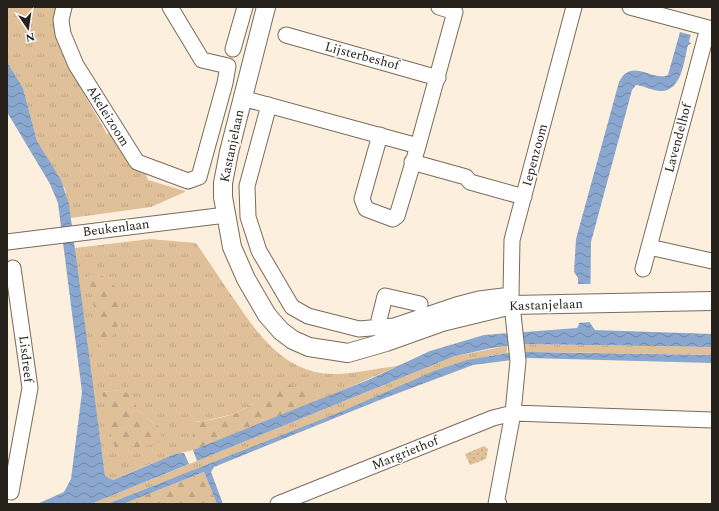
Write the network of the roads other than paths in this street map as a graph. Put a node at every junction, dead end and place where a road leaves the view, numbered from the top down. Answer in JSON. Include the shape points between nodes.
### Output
{"nodes":[{"id":1,"x":64,"y":7,"type":"edge"},
{"id":2,"x":170,"y":7,"type":"edge"},
{"id":3,"x":245,"y":7,"type":"edge"},
{"id":4,"x":266,"y":7,"type":"edge"},
{"id":5,"x":438,"y":7,"type":"edge"},
{"id":6,"x":574,"y":7,"type":"edge"},
{"id":7,"x":630,"y":7,"type":"edge"},
{"id":8,"x":710,"y":29,"type":"edge"},
{"id":9,"x":237,"y":34,"type":"junction"},
{"id":10,"x":286,"y":36,"type":"dead end"},
{"id":11,"x":258,"y":40,"type":"junction"},
{"id":12,"x":233,"y":49,"type":"dead end"},
{"id":13,"x":438,"y":78,"type":"junction"},
{"id":14,"x":242,"y":98,"type":"junction"},
{"id":15,"x":269,"y":105,"type":"junction"},
{"id":16,"x":380,"y":135,"type":"junction"},
{"id":17,"x":418,"y":146,"type":"junction"},
{"id":18,"x":412,"y":162,"type":"junction"},
{"id":19,"x":199,"y":177,"type":"joint"},
{"id":20,"x":524,"y":197,"type":"junction"},
{"id":21,"x":226,"y":215,"type":"junction"},
{"id":22,"x":7,"y":242,"type":"edge"},
{"id":23,"x":649,"y":247,"type":"junction"},
{"id":24,"x":712,"y":261,"type":"edge"},
{"id":25,"x":13,"y":268,"type":"dead end"},
{"id":26,"x":643,"y":269,"type":"dead end"},
{"id":27,"x":511,"y":300,"type":"junction"},
{"id":28,"x":712,"y":302,"type":"edge"},
{"id":29,"x":420,"y":304,"type":"dead end"},
{"id":30,"x":13,"y":315,"type":"edge"},
{"id":31,"x":383,"y":335,"type":"junction"},
{"id":32,"x":513,"y":413,"type":"junction"},
{"id":33,"x":712,"y":420,"type":"edge"},
{"id":34,"x":14,"y":429,"type":"edge"},
{"id":35,"x":11,"y":492,"type":"dead end"},
{"id":36,"x":300,"y":500,"type":"edge"},
{"id":37,"x":278,"y":504,"type":"edge"},
{"id":38,"x":499,"y":504,"type":"edge"}],
"edges":[{"from":1,"to":19,"type":"street","name":"Akeleizoom","via":[[61,20],[62,34],[76,65],[137,162],[188,181]]},
{"from":2,"to":19,"type":"street","name":"Kastanjelaan","via":[[202,60],[228,66]]},
{"from":3,"to":9,"type":"street"},
{"from":4,"to":11,"type":"street","name":"Kastanjelaan"},
{"from":5,"to":13,"type":"street","via":[[455,12]]},
{"from":6,"to":20,"type":"street","name":"Iepenzoom"},
{"from":7,"to":8,"type":"street"},
{"from":8,"to":23,"type":"street","name":"Lavendelhof"},
{"from":9,"to":11,"type":"street"},
{"from":9,"to":12,"type":"street"},
{"from":10,"to":13,"type":"street","name":"Lijsterbeshof"},
{"from":11,"to":14,"type":"street","name":"Kastanjelaan"},
{"from":13,"to":17,"type":"street"},
{"from":14,"to":15,"type":"street"},
{"from":14,"to":21,"type":"street","name":"Kastanjelaan","via":[[223,183]]},
{"from":15,"to":16,"type":"street"},
{"from":15,"to":31,"type":"street","name":"Kastanjelaan","via":[[247,186],[248,217],[258,251],[292,307],[308,316]]},
{"from":16,"to":17,"type":"street"},
{"from":16,"to":18,"type":"street","via":[[362,199],[366,209],[393,219],[398,216]]},
{"from":17,"to":18,"type":"street"},
{"from":18,"to":20,"type":"street"},
{"from":20,"to":27,"type":"street","name":"Iepenzoom","via":[[512,240]]},
{"from":21,"to":22,"type":"street","name":"Beukenlaan"},
{"from":21,"to":31,"type":"street","name":"Kastanjelaan","via":[[232,247],[246,279],[267,315],[281,331],[309,347],[348,353]]},
{"from":23,"to":24,"type":"street"},
{"from":23,"to":26,"type":"street","name":"Lavendelhof"},
{"from":25,"to":30,"type":"street","name":"Lisdreef"},
{"from":27,"to":28,"type":"street","name":"Kastanjelaan","via":[[584,304]]},
{"from":27,"to":31,"type":"street","name":"Kastanjelaan","via":[[442,322]]},
{"from":27,"to":32,"type":"street","via":[[517,353]]},
{"from":29,"to":31,"type":"street","via":[[385,296],[379,320]]},
{"from":30,"to":34,"type":"street","name":"Lisdreef","via":[[30,388]]},
{"from":32,"to":33,"type":"street","name":"Margriethof"},
{"from":32,"to":36,"type":"street","name":"Margriethof","via":[[493,418]]},
{"from":32,"to":38,"type":"street","via":[[496,504]]},
{"from":34,"to":35,"type":"street","name":"Lisdreef"},
{"from":36,"to":37,"type":"street","name":"Margriethof"}]}
